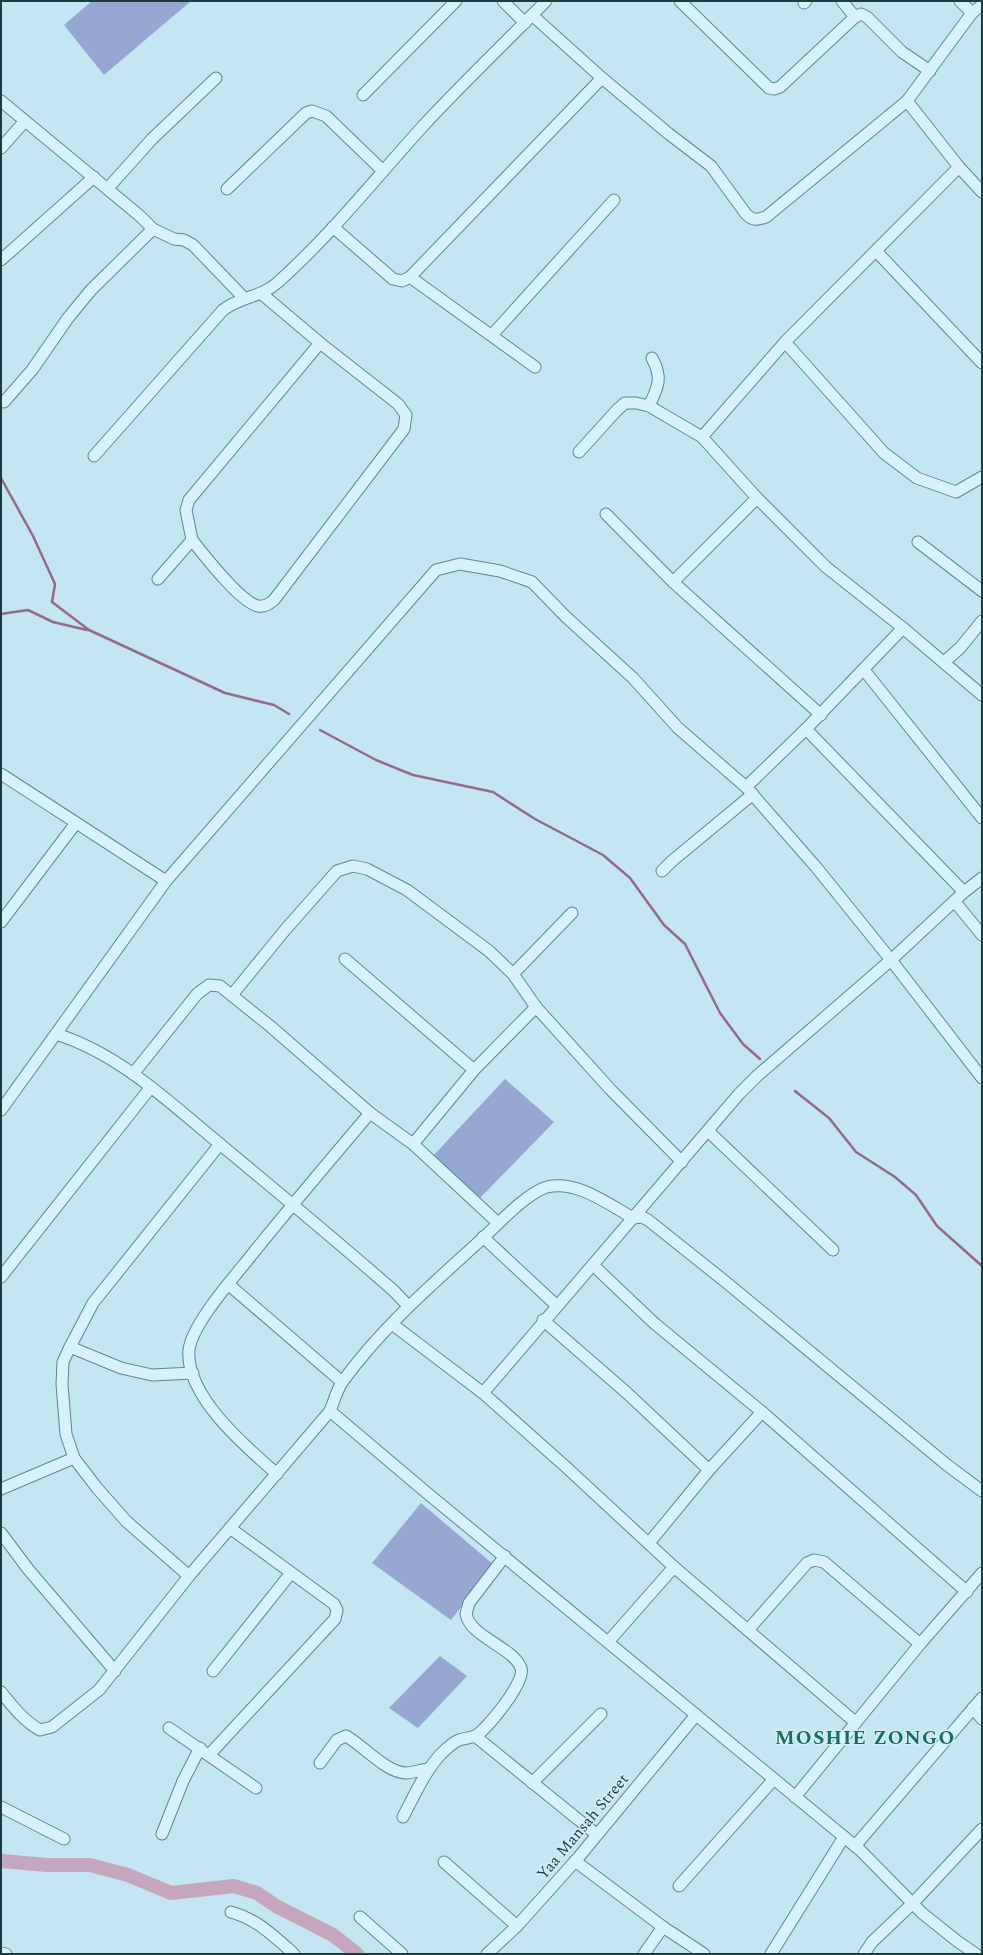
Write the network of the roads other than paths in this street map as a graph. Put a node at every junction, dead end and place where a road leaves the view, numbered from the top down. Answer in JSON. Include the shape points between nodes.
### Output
{"nodes":[{"id":1,"x":456,"y":1,"type":"edge"},
{"id":2,"x":503,"y":1,"type":"edge"},
{"id":3,"x":546,"y":1,"type":"edge"},
{"id":4,"x":682,"y":1,"type":"edge"},
{"id":5,"x":842,"y":1,"type":"edge"},
{"id":6,"x":960,"y":1,"type":"edge"},
{"id":7,"x":982,"y":5,"type":"edge"},
{"id":8,"x":972,"y":13,"type":"junction"},
{"id":9,"x":855,"y":17,"type":"junction"},
{"id":10,"x":529,"y":19,"type":"junction"},
{"id":11,"x":930,"y":71,"type":"junction"},
{"id":12,"x":216,"y":78,"type":"dead end"},
{"id":13,"x":602,"y":78,"type":"junction"},
{"id":14,"x":363,"y":95,"type":"dead end"},
{"id":15,"x":1,"y":101,"type":"edge"},
{"id":16,"x":907,"y":101,"type":"junction"},
{"id":17,"x":26,"y":121,"type":"junction"},
{"id":18,"x":1,"y":148,"type":"edge"},
{"id":19,"x":959,"y":167,"type":"junction"},
{"id":20,"x":383,"y":171,"type":"junction"},
{"id":21,"x":94,"y":177,"type":"junction"},
{"id":22,"x":108,"y":188,"type":"junction"},
{"id":23,"x":227,"y":189,"type":"dead end"},
{"id":24,"x":982,"y":192,"type":"edge"},
{"id":25,"x":614,"y":200,"type":"dead end"},
{"id":26,"x":333,"y":227,"type":"junction"},
{"id":27,"x":152,"y":229,"type":"junction"},
{"id":28,"x":876,"y":251,"type":"junction"},
{"id":29,"x":1,"y":260,"type":"edge"},
{"id":30,"x":410,"y":276,"type":"junction"},
{"id":31,"x":262,"y":294,"type":"junction"},
{"id":32,"x":244,"y":298,"type":"junction"},
{"id":33,"x":492,"y":335,"type":"junction"},
{"id":34,"x":785,"y":342,"type":"junction"},
{"id":35,"x":320,"y":343,"type":"junction"},
{"id":36,"x":652,"y":358,"type":"dead end"},
{"id":37,"x":982,"y":363,"type":"edge"},
{"id":38,"x":535,"y":367,"type":"dead end"},
{"id":39,"x":4,"y":402,"type":"dead end"},
{"id":40,"x":649,"y":406,"type":"junction"},
{"id":41,"x":702,"y":437,"type":"junction"},
{"id":42,"x":579,"y":452,"type":"dead end"},
{"id":43,"x":94,"y":456,"type":"dead end"},
{"id":44,"x":982,"y":477,"type":"edge"},
{"id":45,"x":757,"y":498,"type":"junction"},
{"id":46,"x":606,"y":514,"type":"dead end"},
{"id":47,"x":192,"y":540,"type":"junction"},
{"id":48,"x":918,"y":542,"type":"dead end"},
{"id":49,"x":158,"y":579,"type":"dead end"},
{"id":50,"x":674,"y":582,"type":"junction"},
{"id":51,"x":982,"y":591,"type":"edge"},
{"id":52,"x":982,"y":621,"type":"edge"},
{"id":53,"x":903,"y":628,"type":"junction"},
{"id":54,"x":944,"y":662,"type":"junction"},
{"id":55,"x":864,"y":670,"type":"junction"},
{"id":56,"x":982,"y":695,"type":"edge"},
{"id":57,"x":821,"y":715,"type":"junction"},
{"id":58,"x":806,"y":729,"type":"junction"},
{"id":59,"x":1,"y":774,"type":"edge"},
{"id":60,"x":750,"y":791,"type":"junction"},
{"id":61,"x":982,"y":818,"type":"edge"},
{"id":62,"x":76,"y":823,"type":"junction"},
{"id":63,"x":662,"y":872,"type":"dead end"},
{"id":64,"x":982,"y":878,"type":"edge"},
{"id":65,"x":166,"y":881,"type":"junction"},
{"id":66,"x":964,"y":892,"type":"junction"},
{"id":67,"x":955,"y":902,"type":"junction"},
{"id":68,"x":572,"y":914,"type":"dead end"},
{"id":69,"x":3,"y":915,"type":"edge"},
{"id":70,"x":982,"y":935,"type":"edge"},
{"id":71,"x":345,"y":959,"type":"dead end"},
{"id":72,"x":891,"y":960,"type":"junction"},
{"id":73,"x":514,"y":974,"type":"junction"},
{"id":74,"x":232,"y":995,"type":"junction"},
{"id":75,"x":536,"y":1007,"type":"junction"},
{"id":76,"x":56,"y":1034,"type":"junction"},
{"id":77,"x":474,"y":1070,"type":"junction"},
{"id":78,"x":133,"y":1074,"type":"junction"},
{"id":79,"x":982,"y":1078,"type":"edge"},
{"id":80,"x":151,"y":1087,"type":"junction"},
{"id":81,"x":1,"y":1110,"type":"edge"},
{"id":82,"x":370,"y":1113,"type":"junction"},
{"id":83,"x":708,"y":1131,"type":"junction"},
{"id":84,"x":220,"y":1144,"type":"junction"},
{"id":85,"x":414,"y":1144,"type":"junction"},
{"id":86,"x":682,"y":1162,"type":"junction"},
{"id":87,"x":294,"y":1204,"type":"junction"},
{"id":88,"x":633,"y":1218,"type":"junction"},
{"id":89,"x":498,"y":1223,"type":"junction"},
{"id":90,"x":483,"y":1237,"type":"junction"},
{"id":91,"x":833,"y":1250,"type":"dead end"},
{"id":92,"x":593,"y":1264,"type":"junction"},
{"id":93,"x":1,"y":1277,"type":"edge"},
{"id":94,"x":228,"y":1284,"type":"junction"},
{"id":95,"x":556,"y":1305,"type":"junction"},
{"id":96,"x":408,"y":1306,"type":"junction"},
{"id":97,"x":544,"y":1320,"type":"junction"},
{"id":98,"x":392,"y":1324,"type":"junction"},
{"id":99,"x":70,"y":1347,"type":"junction"},
{"id":100,"x":192,"y":1373,"type":"junction"},
{"id":101,"x":342,"y":1382,"type":"junction"},
{"id":102,"x":483,"y":1393,"type":"junction"},
{"id":103,"x":330,"y":1411,"type":"junction"},
{"id":104,"x":762,"y":1412,"type":"junction"},
{"id":105,"x":74,"y":1458,"type":"junction"},
{"id":106,"x":710,"y":1470,"type":"junction"},
{"id":107,"x":277,"y":1474,"type":"junction"},
{"id":108,"x":1,"y":1489,"type":"edge"},
{"id":109,"x":982,"y":1491,"type":"edge"},
{"id":110,"x":230,"y":1528,"type":"junction"},
{"id":111,"x":1,"y":1533,"type":"edge"},
{"id":112,"x":649,"y":1543,"type":"junction"},
{"id":113,"x":505,"y":1556,"type":"junction"},
{"id":114,"x":674,"y":1567,"type":"junction"},
{"id":115,"x":291,"y":1573,"type":"junction"},
{"id":116,"x":982,"y":1573,"type":"edge"},
{"id":117,"x":189,"y":1576,"type":"junction"},
{"id":118,"x":967,"y":1592,"type":"junction"},
{"id":119,"x":748,"y":1630,"type":"junction"},
{"id":120,"x":608,"y":1642,"type":"junction"},
{"id":121,"x":920,"y":1644,"type":"junction"},
{"id":122,"x":115,"y":1671,"type":"junction"},
{"id":123,"x":213,"y":1671,"type":"dead end"},
{"id":124,"x":1,"y":1692,"type":"edge"},
{"id":125,"x":982,"y":1698,"type":"edge"},
{"id":126,"x":973,"y":1708,"type":"junction"},
{"id":127,"x":601,"y":1714,"type":"dead end"},
{"id":128,"x":696,"y":1715,"type":"junction"},
{"id":129,"x":982,"y":1719,"type":"edge"},
{"id":130,"x":855,"y":1722,"type":"junction"},
{"id":131,"x":169,"y":1728,"type":"dead end"},
{"id":132,"x":475,"y":1736,"type":"junction"},
{"id":133,"x":200,"y":1748,"type":"junction"},
{"id":134,"x":209,"y":1755,"type":"junction"},
{"id":135,"x":320,"y":1763,"type":"dead end"},
{"id":136,"x":428,"y":1769,"type":"junction"},
{"id":137,"x":774,"y":1779,"type":"junction"},
{"id":138,"x":532,"y":1783,"type":"junction"},
{"id":139,"x":256,"y":1788,"type":"dead end"},
{"id":140,"x":795,"y":1797,"type":"junction"},
{"id":141,"x":1,"y":1807,"type":"edge"},
{"id":142,"x":403,"y":1817,"type":"dead end"},
{"id":143,"x":982,"y":1829,"type":"edge"},
{"id":144,"x":162,"y":1834,"type":"dead end"},
{"id":145,"x":596,"y":1834,"type":"junction"},
{"id":146,"x":844,"y":1837,"type":"junction"},
{"id":147,"x":64,"y":1839,"type":"dead end"},
{"id":148,"x":855,"y":1846,"type":"junction"},
{"id":149,"x":575,"y":1861,"type":"junction"},
{"id":150,"x":444,"y":1862,"type":"dead end"},
{"id":151,"x":679,"y":1886,"type":"dead end"},
{"id":152,"x":913,"y":1903,"type":"junction"},
{"id":153,"x":231,"y":1912,"type":"dead end"},
{"id":154,"x":360,"y":1917,"type":"dead end"},
{"id":155,"x":517,"y":1926,"type":"junction"},
{"id":156,"x":663,"y":1927,"type":"junction"},
{"id":157,"x":494,"y":1952,"type":"edge"},
{"id":158,"x":1,"y":1953,"type":"edge"},
{"id":159,"x":6,"y":1954,"type":"edge"},
{"id":160,"x":294,"y":1954,"type":"edge"},
{"id":161,"x":402,"y":1954,"type":"edge"},
{"id":162,"x":644,"y":1954,"type":"edge"},
{"id":163,"x":704,"y":1954,"type":"edge"},
{"id":164,"x":771,"y":1954,"type":"edge"},
{"id":165,"x":864,"y":1954,"type":"edge"},
{"id":166,"x":976,"y":1954,"type":"edge"}],
"edges":[{"from":1,"to":14,"type":"street"},
{"from":2,"to":10,"type":"street"},
{"from":3,"to":10,"type":"street"},
{"from":4,"to":9,"type":"street","via":[[769,88],[774,89],[780,87]]},
{"from":5,"to":9,"type":"street"},
{"from":6,"to":8,"type":"street"},
{"from":7,"to":8,"type":"street"},
{"from":8,"to":11,"type":"street"},
{"from":9,"to":11,"type":"street","via":[[861,14],[867,17],[902,52]]},
{"from":10,"to":13,"type":"street"},
{"from":10,"to":20,"type":"street","via":[[424,125]]},
{"from":11,"to":16,"type":"street"},
{"from":12,"to":22,"type":"street","via":[[152,139]]},
{"from":13,"to":16,"type":"street","via":[[711,166],[746,214],[756,220],[766,217]]},
{"from":13,"to":30,"type":"street"},
{"from":15,"to":17,"type":"street"},
{"from":16,"to":19,"type":"street"},
{"from":17,"to":18,"type":"street"},
{"from":17,"to":21,"type":"street"},
{"from":19,"to":24,"type":"street"},
{"from":19,"to":28,"type":"street"},
{"from":20,"to":23,"type":"street","via":[[326,116],[312,112],[306,113]]},
{"from":20,"to":26,"type":"street"},
{"from":21,"to":22,"type":"street"},
{"from":21,"to":29,"type":"street"},
{"from":22,"to":27,"type":"street"},
{"from":25,"to":33,"type":"street"},
{"from":26,"to":30,"type":"street","via":[[393,279],[402,281]]},
{"from":26,"to":31,"type":"street","via":[[276,284]]},
{"from":27,"to":32,"type":"street","via":[[174,239],[184,240],[193,246]]},
{"from":27,"to":39,"type":"street","via":[[91,290],[32,370]]},
{"from":28,"to":34,"type":"street"},
{"from":28,"to":37,"type":"street"},
{"from":30,"to":33,"type":"street"},
{"from":31,"to":32,"type":"street"},
{"from":31,"to":35,"type":"street"},
{"from":32,"to":43,"type":"street","via":[[223,310]]},
{"from":33,"to":38,"type":"street"},
{"from":34,"to":41,"type":"street"},
{"from":34,"to":44,"type":"street","via":[[884,453],[918,478],[956,492]]},
{"from":35,"to":47,"type":"street","via":[[189,500],[186,510]]},
{"from":35,"to":47,"type":"street","via":[[398,404],[406,416],[404,429],[269,604],[257,605],[247,600],[214,568]]},
{"from":36,"to":40,"type":"street","via":[[659,382]]},
{"from":40,"to":41,"type":"street"},
{"from":40,"to":42,"type":"street","via":[[625,404]]},
{"from":41,"to":45,"type":"street"},
{"from":45,"to":50,"type":"street"},
{"from":45,"to":53,"type":"street","via":[[826,567]]},
{"from":46,"to":50,"type":"street"},
{"from":47,"to":49,"type":"street"},
{"from":48,"to":51,"type":"street"},
{"from":50,"to":57,"type":"street"},
{"from":52,"to":54,"type":"street","via":[[960,648]]},
{"from":53,"to":54,"type":"street"},
{"from":53,"to":55,"type":"street"},
{"from":54,"to":56,"type":"street"},
{"from":55,"to":57,"type":"street"},
{"from":55,"to":61,"type":"street"},
{"from":57,"to":58,"type":"street"},
{"from":58,"to":60,"type":"street"},
{"from":58,"to":66,"type":"street"},
{"from":59,"to":62,"type":"street"},
{"from":60,"to":63,"type":"street"},
{"from":60,"to":65,"type":"street","via":[[678,728],[633,678],[532,582],[500,571],[460,564],[436,570]]},
{"from":60,"to":72,"type":"street"},
{"from":62,"to":65,"type":"street"},
{"from":62,"to":69,"type":"street"},
{"from":64,"to":66,"type":"street"},
{"from":65,"to":76,"type":"street"},
{"from":66,"to":67,"type":"street"},
{"from":67,"to":70,"type":"street"},
{"from":67,"to":72,"type":"street"},
{"from":68,"to":73,"type":"street"},
{"from":71,"to":77,"type":"street"},
{"from":72,"to":79,"type":"street"},
{"from":72,"to":83,"type":"street","via":[[757,1076]]},
{"from":73,"to":74,"type":"street","via":[[489,951],[407,890],[367,869],[353,866],[337,871]]},
{"from":73,"to":75,"type":"street"},
{"from":74,"to":78,"type":"street","via":[[220,986],[209,984],[197,994]]},
{"from":74,"to":82,"type":"street"},
{"from":75,"to":77,"type":"street"},
{"from":75,"to":86,"type":"street","via":[[610,1089]]},
{"from":76,"to":78,"type":"street","via":[[74,1040]]},
{"from":76,"to":81,"type":"street"},
{"from":77,"to":85,"type":"street"},
{"from":78,"to":80,"type":"street"},
{"from":80,"to":84,"type":"street"},
{"from":80,"to":93,"type":"street"},
{"from":82,"to":85,"type":"street"},
{"from":82,"to":87,"type":"street"},
{"from":83,"to":86,"type":"street"},
{"from":83,"to":91,"type":"street"},
{"from":84,"to":87,"type":"street"},
{"from":84,"to":99,"type":"street","via":[[93,1303]]},
{"from":85,"to":89,"type":"street"},
{"from":86,"to":88,"type":"street"},
{"from":87,"to":94,"type":"street"},
{"from":87,"to":96,"type":"street"},
{"from":88,"to":89,"type":"street","via":[[581,1190],[547,1187],[532,1194]]},
{"from":88,"to":92,"type":"street"},
{"from":88,"to":109,"type":"street","via":[[648,1220]]},
{"from":89,"to":90,"type":"street"},
{"from":90,"to":95,"type":"street"},
{"from":90,"to":96,"type":"street"},
{"from":92,"to":95,"type":"street"},
{"from":92,"to":104,"type":"street","via":[[654,1323]]},
{"from":94,"to":100,"type":"street","via":[[192,1339],[189,1350]]},
{"from":94,"to":101,"type":"street"},
{"from":95,"to":97,"type":"street"},
{"from":96,"to":98,"type":"street"},
{"from":97,"to":102,"type":"street"},
{"from":97,"to":106,"type":"street"},
{"from":98,"to":101,"type":"street"},
{"from":98,"to":102,"type":"street"},
{"from":99,"to":100,"type":"street","via":[[121,1368],[152,1375]]},
{"from":99,"to":105,"type":"street","via":[[63,1362],[62,1384],[66,1434]]},
{"from":100,"to":107,"type":"street","via":[[200,1390],[224,1424],[242,1444]]},
{"from":101,"to":103,"type":"street"},
{"from":102,"to":112,"type":"street"},
{"from":103,"to":107,"type":"street"},
{"from":103,"to":113,"type":"street"},
{"from":104,"to":106,"type":"street"},
{"from":104,"to":118,"type":"street"},
{"from":105,"to":108,"type":"street"},
{"from":105,"to":117,"type":"street","via":[[126,1521]]},
{"from":106,"to":112,"type":"street"},
{"from":107,"to":110,"type":"street"},
{"from":110,"to":115,"type":"street"},
{"from":110,"to":117,"type":"street"},
{"from":111,"to":122,"type":"street","via":[[28,1569]]},
{"from":112,"to":114,"type":"street"},
{"from":113,"to":120,"type":"street"},
{"from":113,"to":132,"type":"street","via":[[469,1604],[466,1614],[474,1627],[516,1661],[521,1670],[520,1679],[499,1711]]},
{"from":114,"to":119,"type":"street"},
{"from":114,"to":120,"type":"street"},
{"from":115,"to":123,"type":"street"},
{"from":115,"to":134,"type":"street","via":[[334,1604],[337,1610],[335,1619]]},
{"from":116,"to":118,"type":"street"},
{"from":117,"to":122,"type":"street","via":[[127,1652]]},
{"from":118,"to":121,"type":"street"},
{"from":119,"to":121,"type":"street","via":[[807,1563],[814,1560],[824,1562]]},
{"from":119,"to":130,"type":"street"},
{"from":120,"to":128,"type":"street"},
{"from":121,"to":130,"type":"street"},
{"from":122,"to":124,"type":"street","via":[[99,1690],[70,1713],[52,1727],[40,1730],[20,1715]]},
{"from":125,"to":126,"type":"street"},
{"from":126,"to":129,"type":"street"},
{"from":126,"to":148,"type":"street"},
{"from":127,"to":138,"type":"street"},
{"from":128,"to":137,"type":"street"},
{"from":128,"to":145,"type":"street","name":"Yaa Mansah Street"},
{"from":130,"to":140,"type":"street"},
{"from":131,"to":133,"type":"street"},
{"from":132,"to":136,"type":"street","via":[[457,1740]]},
{"from":132,"to":138,"type":"street"},
{"from":133,"to":134,"type":"street"},
{"from":133,"to":144,"type":"street","via":[[183,1781]]},
{"from":134,"to":139,"type":"street"},
{"from":135,"to":136,"type":"street","via":[[337,1740],[346,1736],[398,1772]]},
{"from":136,"to":142,"type":"street"},
{"from":137,"to":140,"type":"street"},
{"from":137,"to":151,"type":"street"},
{"from":138,"to":145,"type":"street"},
{"from":140,"to":146,"type":"street"},
{"from":141,"to":147,"type":"street"},
{"from":143,"to":152,"type":"street"},
{"from":145,"to":149,"type":"street","name":"Yaa Mansah Street"},
{"from":146,"to":148,"type":"street"},
{"from":146,"to":164,"type":"street"},
{"from":148,"to":152,"type":"street"},
{"from":149,"to":155,"type":"street","name":"Yaa Mansah Street"},
{"from":149,"to":156,"type":"street"},
{"from":150,"to":155,"type":"street"},
{"from":152,"to":165,"type":"street","via":[[872,1942]]},
{"from":152,"to":166,"type":"street","via":[[933,1923]]},
{"from":153,"to":160,"type":"street","via":[[246,1916],[262,1926]]},
{"from":154,"to":161,"type":"street"},
{"from":155,"to":157,"type":"street","name":"Yaa Mansah Street"},
{"from":156,"to":162,"type":"street"},
{"from":156,"to":163,"type":"street"},
{"from":158,"to":159,"type":"street"}]}
